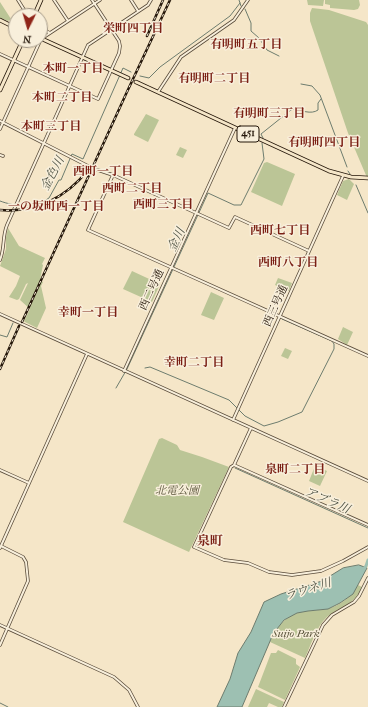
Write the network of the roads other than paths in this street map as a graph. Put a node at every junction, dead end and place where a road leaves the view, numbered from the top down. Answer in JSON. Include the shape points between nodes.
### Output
{"nodes":[{"id":1,"x":44,"y":0,"type":"edge"},
{"id":2,"x":54,"y":0,"type":"edge"},
{"id":3,"x":92,"y":0,"type":"edge"},
{"id":4,"x":100,"y":0,"type":"edge"},
{"id":5,"x":131,"y":0,"type":"edge"},
{"id":6,"x":151,"y":0,"type":"edge"},
{"id":7,"x":248,"y":0,"type":"edge"},
{"id":8,"x":41,"y":1,"type":"edge"},
{"id":9,"x":94,"y":4,"type":"junction"},
{"id":10,"x":138,"y":11,"type":"junction"},
{"id":11,"x":68,"y":21,"type":"junction"},
{"id":12,"x":111,"y":29,"type":"junction"},
{"id":13,"x":50,"y":33,"type":"edge"},
{"id":14,"x":48,"y":42,"type":"edge"},
{"id":15,"x":19,"y":48,"type":"edge"},
{"id":16,"x":37,"y":48,"type":"edge"},
{"id":17,"x":0,"y":54,"type":"edge"},
{"id":18,"x":83,"y":58,"type":"junction"},
{"id":19,"x":14,"y":60,"type":"junction"},
{"id":20,"x":29,"y":67,"type":"junction"},
{"id":21,"x":111,"y":71,"type":"junction"},
{"id":22,"x":128,"y":78,"type":"tunnel mouth"},
{"id":23,"x":136,"y":82,"type":"tunnel mouth"},
{"id":24,"x":70,"y":86,"type":"junction"},
{"id":25,"x":0,"y":90,"type":"edge"},
{"id":26,"x":158,"y":93,"type":"junction"},
{"id":27,"x":0,"y":121,"type":"edge"},
{"id":28,"x":3,"y":122,"type":"junction"},
{"id":29,"x":235,"y":128,"type":"junction"},
{"id":30,"x":0,"y":129,"type":"edge"},
{"id":31,"x":44,"y":142,"type":"junction"},
{"id":32,"x":0,"y":155,"type":"edge"},
{"id":33,"x":3,"y":156,"type":"dead end"},
{"id":34,"x":112,"y":175,"type":"junction"},
{"id":35,"x":342,"y":176,"type":"junction"},
{"id":36,"x":368,"y":178,"type":"edge"},
{"id":37,"x":196,"y":212,"type":"junction"},
{"id":38,"x":309,"y":251,"type":"junction"},
{"id":39,"x":0,"y":260,"type":"edge"},
{"id":40,"x":171,"y":268,"type":"junction"},
{"id":41,"x":0,"y":314,"type":"edge"},
{"id":42,"x":280,"y":316,"type":"junction"},
{"id":43,"x":87,"y":354,"type":"junction"},
{"id":44,"x":368,"y":356,"type":"edge"},
{"id":45,"x":124,"y":371,"type":"junction"},
{"id":46,"x":233,"y":420,"type":"junction"},
{"id":47,"x":251,"y":428,"type":"junction"},
{"id":48,"x":234,"y":465,"type":"junction"},
{"id":49,"x":0,"y":470,"type":"edge"},
{"id":50,"x":368,"y":481,"type":"edge"},
{"id":51,"x":29,"y":483,"type":"junction"},
{"id":52,"x":368,"y":525,"type":"edge"},
{"id":53,"x":0,"y":547,"type":"edge"},
{"id":54,"x":368,"y":548,"type":"edge"},
{"id":55,"x":368,"y":578,"type":"edge"},
{"id":56,"x":0,"y":625,"type":"edge"},
{"id":57,"x":7,"y":628,"type":"junction"},
{"id":58,"x":0,"y":645,"type":"edge"},
{"id":59,"x":138,"y":707,"type":"edge"},
{"id":60,"x":284,"y":707,"type":"edge"}],
"edges":[{"from":1,"to":8,"type":"street"},
{"from":2,"to":11,"type":"street"},
{"from":3,"to":9,"type":"street"},
{"from":4,"to":9,"type":"street"},
{"from":5,"to":10,"type":"street"},
{"from":6,"to":10,"type":"street"},
{"from":7,"to":26,"type":"street","via":[[234,20],[181,57]]},
{"from":9,"to":11,"type":"street"},
{"from":9,"to":12,"type":"street"},
{"from":10,"to":12,"type":"street"},
{"from":11,"to":13,"type":"street"},
{"from":12,"to":18,"type":"street","via":[[90,44]]},
{"from":12,"to":21,"type":"street","via":[[120,46]]},
{"from":14,"to":18,"type":"highway"},
{"from":15,"to":19,"type":"highway"},
{"from":16,"to":20,"type":"street"},
{"from":17,"to":19,"type":"street"},
{"from":18,"to":21,"type":"highway"},
{"from":18,"to":24,"type":"street"},
{"from":19,"to":20,"type":"street"},
{"from":19,"to":25,"type":"highway"},
{"from":20,"to":24,"type":"street"},
{"from":20,"to":28,"type":"street"},
{"from":21,"to":22,"type":"highway"},
{"from":21,"to":24,"type":"street","via":[[98,98]]},
{"from":23,"to":26,"type":"highway","number":"451"},
{"from":24,"to":31,"type":"street"},
{"from":26,"to":29,"type":"highway","number":"451"},
{"from":27,"to":28,"type":"street"},
{"from":28,"to":30,"type":"street"},
{"from":28,"to":31,"type":"street"},
{"from":29,"to":35,"type":"highway","number":"451"},
{"from":29,"to":37,"type":"street","name":"西二号通"},
{"from":31,"to":34,"type":"street"},
{"from":31,"to":39,"type":"street","via":[[6,228]]},
{"from":32,"to":33,"type":"street"},
{"from":34,"to":37,"type":"street"},
{"from":34,"to":40,"type":"street","via":[[88,230]]},
{"from":35,"to":36,"type":"highway","number":"451"},
{"from":35,"to":38,"type":"street","name":"西三号通"},
{"from":37,"to":38,"type":"street","via":[[229,228],[235,217]]},
{"from":37,"to":40,"type":"street","name":"西二号通"},
{"from":38,"to":42,"type":"street","name":"西三号通"},
{"from":40,"to":42,"type":"street"},
{"from":40,"to":45,"type":"street","name":"西二号通"},
{"from":41,"to":43,"type":"street"},
{"from":42,"to":44,"type":"street"},
{"from":42,"to":46,"type":"street","name":"西三号通"},
{"from":43,"to":45,"type":"street"},
{"from":43,"to":51,"type":"street"},
{"from":45,"to":46,"type":"street"},
{"from":46,"to":47,"type":"street"},
{"from":47,"to":48,"type":"street"},
{"from":47,"to":50,"type":"street"},
{"from":48,"to":52,"type":"street"},
{"from":48,"to":54,"type":"street","via":[[194,547],[224,560],[248,563],[268,572],[292,575],[320,571]]},
{"from":49,"to":51,"type":"street"},
{"from":51,"to":53,"type":"street"},
{"from":53,"to":57,"type":"street","via":[[23,557],[28,580]]},
{"from":55,"to":60,"type":"street","via":[[354,602],[332,615],[324,625]]},
{"from":56,"to":57,"type":"street"},
{"from":57,"to":58,"type":"street"},
{"from":57,"to":59,"type":"street","via":[[114,677],[129,690]]}]}
